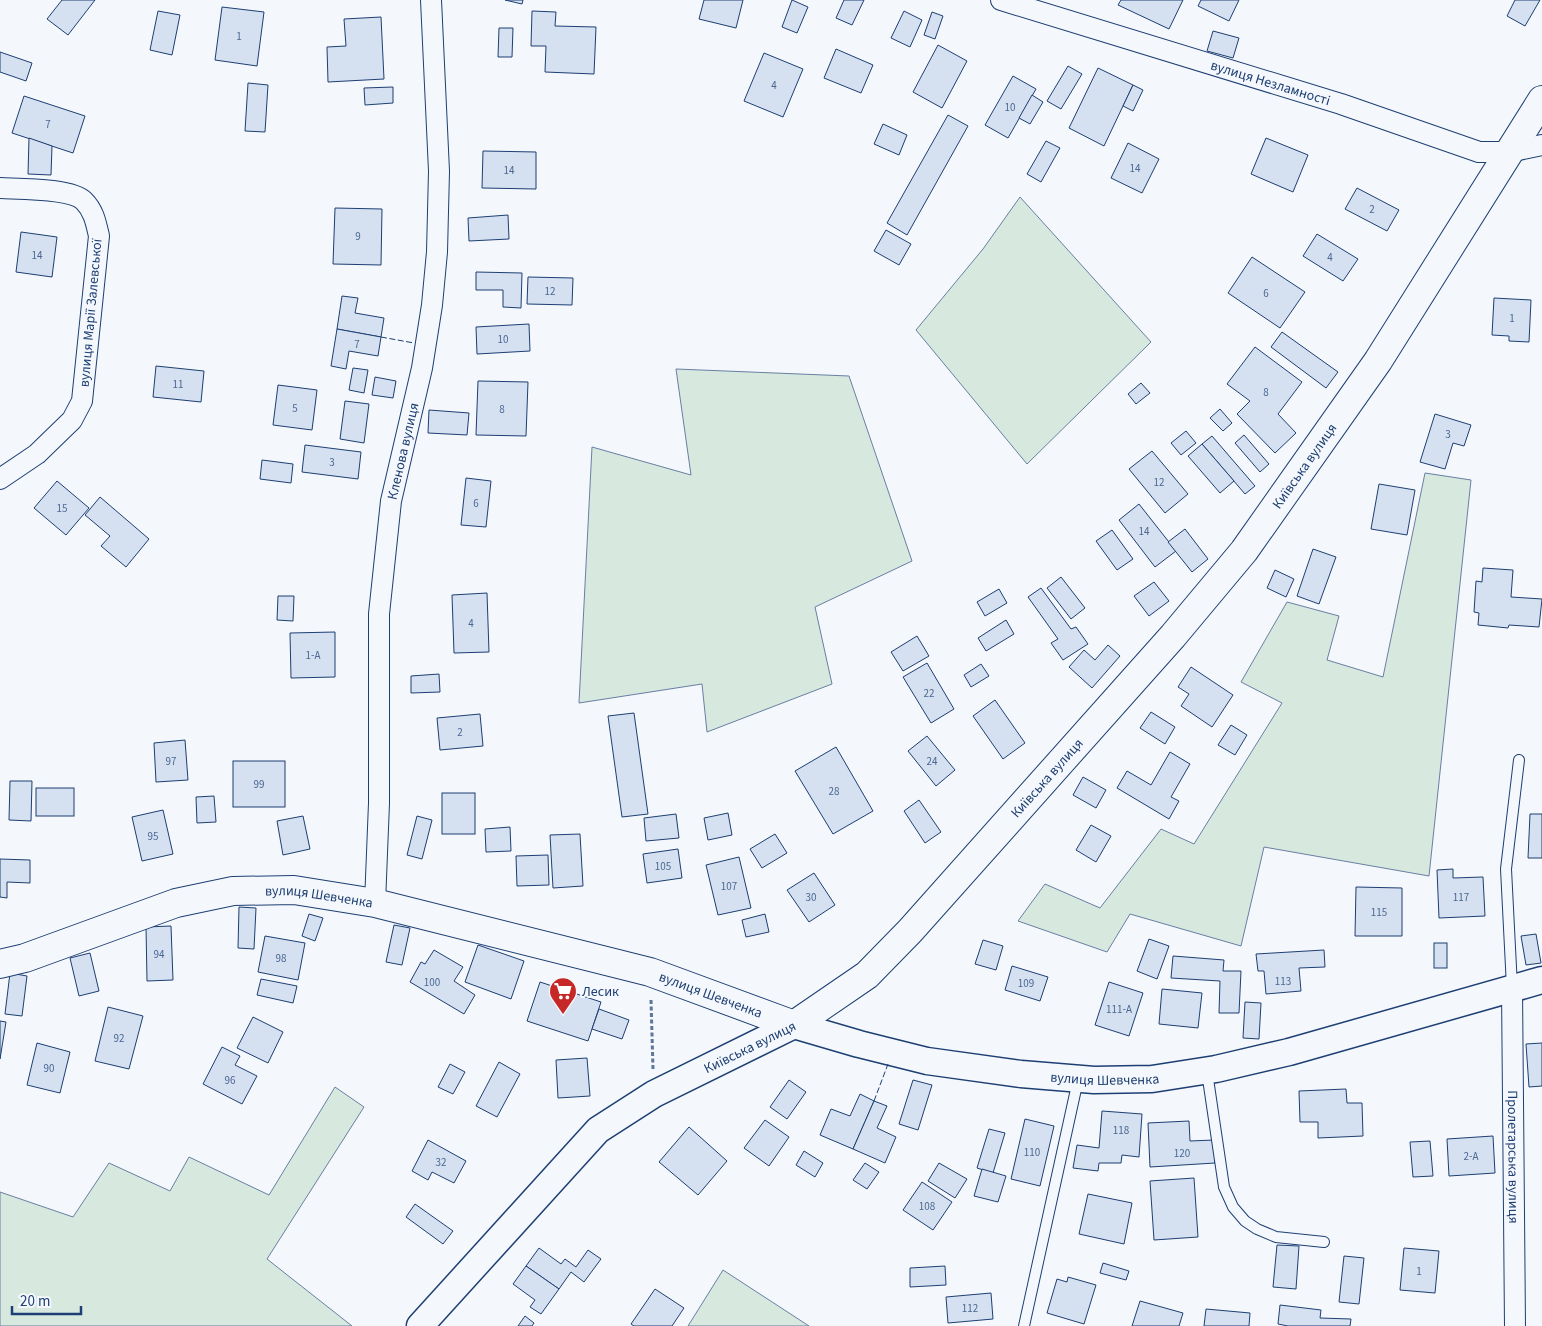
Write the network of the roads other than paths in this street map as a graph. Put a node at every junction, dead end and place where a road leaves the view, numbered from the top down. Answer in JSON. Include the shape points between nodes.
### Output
{"nodes":[{"id":1,"x":431,"y":0,"type":"edge"},
{"id":2,"x":1001,"y":0,"type":"edge"},
{"id":3,"x":1542,"y":100,"type":"edge"},
{"id":4,"x":1542,"y":145,"type":"edge"},
{"id":5,"x":1509,"y":152,"type":"junction"},
{"id":6,"x":0,"y":188,"type":"edge"},
{"id":7,"x":0,"y":479,"type":"edge"},
{"id":8,"x":1520,"y":760,"type":"dead end"},
{"id":9,"x":374,"y":903,"type":"junction"},
{"id":10,"x":0,"y":964,"type":"edge"},
{"id":11,"x":1542,"y":980,"type":"edge"},
{"id":12,"x":1512,"y":988,"type":"junction"},
{"id":13,"x":794,"y":1025,"type":"junction"},
{"id":14,"x":1207,"y":1071,"type":"junction"},
{"id":15,"x":1078,"y":1079,"type":"junction"},
{"id":16,"x":1324,"y":1242,"type":"dead end"},
{"id":17,"x":420,"y":1326,"type":"edge"},
{"id":18,"x":1024,"y":1326,"type":"edge"},
{"id":19,"x":1515,"y":1326,"type":"edge"}],
"edges":[{"from":1,"to":9,"type":"street","name":"Кленова вулиця","via":[[439,171],[437,252],[422,368],[391,501],[379,614],[379,803]]},
{"from":2,"to":5,"type":"street","name":"вулиця Незламності","via":[[1341,104],[1479,152]]},
{"from":3,"to":5,"type":"main road","name":"Київська вулиця"},
{"from":4,"to":5,"type":"street","name":"вулиця Незламності"},
{"from":5,"to":13,"type":"main road","name":"Київська вулиця","via":[[1378,361],[1244,551],[1173,636],[910,931],[867,975]]},
{"from":6,"to":7,"type":"street","name":"вулиця Марії Залевської","via":[[63,192],[83,199],[95,215],[99,236],[82,401],[72,420],[37,454]]},
{"from":8,"to":12,"type":"lane","via":[[1506,869]]},
{"from":9,"to":10,"type":"main road","name":"вулиця Шевченка","via":[[294,890],[233,890],[176,903],[25,958]]},
{"from":9,"to":13,"type":"main road","name":"вулиця Шевченка","via":[[650,972]]},
{"from":11,"to":12,"type":"street","name":"вулиця Шевченка"},
{"from":12,"to":14,"type":"street","name":"вулиця Шевченка","via":[[1289,1052]]},
{"from":12,"to":19,"type":"street","name":"Пролетарська вулиця"},
{"from":13,"to":15,"type":"street","name":"вулиця Шевченка","via":[[927,1060]]},
{"from":13,"to":17,"type":"street","name":"Київська вулиця","via":[[654,1094],[598,1130]]},
{"from":14,"to":15,"type":"street","name":"вулиця Шевченка","via":[[1152,1079]]},
{"from":14,"to":16,"type":"lane","via":[[1224,1187],[1233,1207],[1245,1221],[1276,1237]]},
{"from":15,"to":18,"type":"lane"}]}
